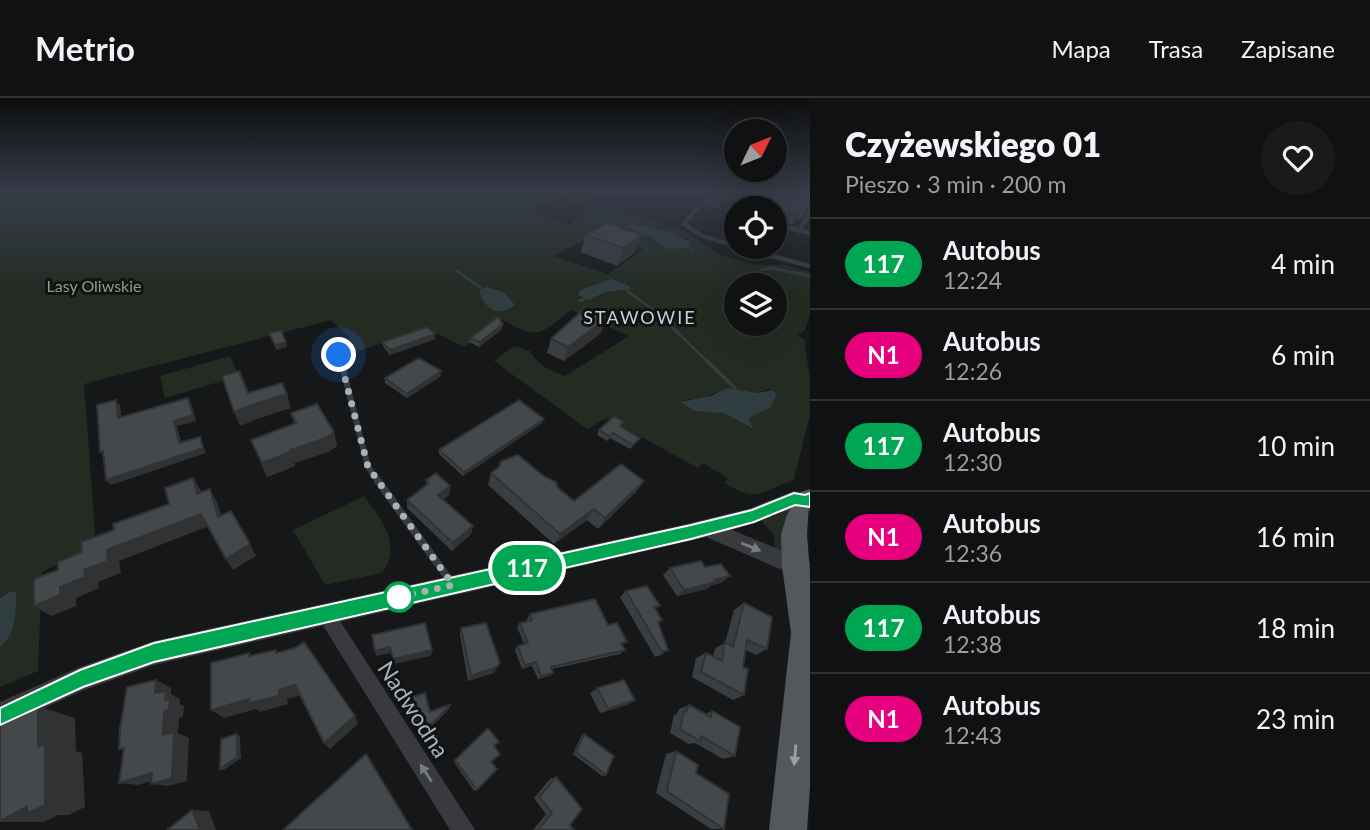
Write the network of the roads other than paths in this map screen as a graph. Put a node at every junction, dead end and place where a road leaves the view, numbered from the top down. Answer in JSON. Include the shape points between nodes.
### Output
{"nodes":[{"id":1,"x":687,"y":226,"type":"edge"},
{"id":2,"x":802,"y":226,"type":"edge"},
{"id":3,"x":787,"y":228,"type":"edge"},
{"id":4,"x":799,"y":231,"type":"junction"},
{"id":5,"x":810,"y":233,"type":"edge"},
{"id":6,"x":724,"y":243,"type":"edge"},
{"id":7,"x":783,"y":259,"type":"edge"},
{"id":8,"x":810,"y":266,"type":"edge"},
{"id":9,"x":339,"y":355,"type":"dead end"},
{"id":10,"x":809,"y":501,"type":"edge"},
{"id":11,"x":706,"y":528,"type":"junction"},
{"id":12,"x":803,"y":569,"type":"edge"},
{"id":13,"x":453,"y":585,"type":"junction"},
{"id":14,"x":325,"y":613,"type":"junction"},
{"id":15,"x":0,"y":715,"type":"edge"},
{"id":16,"x":463,"y":830,"type":"edge"},
{"id":17,"x":788,"y":830,"type":"edge"}],
"edges":[{"from":1,"to":6,"type":"lane"},
{"from":2,"to":4,"type":"lane"},
{"from":3,"to":4,"type":"lane"},
{"from":4,"to":5,"type":"lane"},
{"from":7,"to":8,"type":"lane"},
{"from":9,"to":13,"type":"lane","via":[[368,467]]},
{"from":10,"to":11,"type":"street","via":[[794,499],[754,516]]},
{"from":10,"to":12,"type":"main road","via":[[796,523]]},
{"from":11,"to":12,"type":"street","one_way":true},
{"from":11,"to":13,"type":"street"},
{"from":12,"to":17,"type":"main road","one_way":true,"via":[[806,633]]},
{"from":13,"to":14,"type":"street"},
{"from":14,"to":15,"type":"street","via":[[154,653],[80,679]]},
{"from":16,"to":14,"type":"street","name":"Nadwodna","one_way":true}]}
